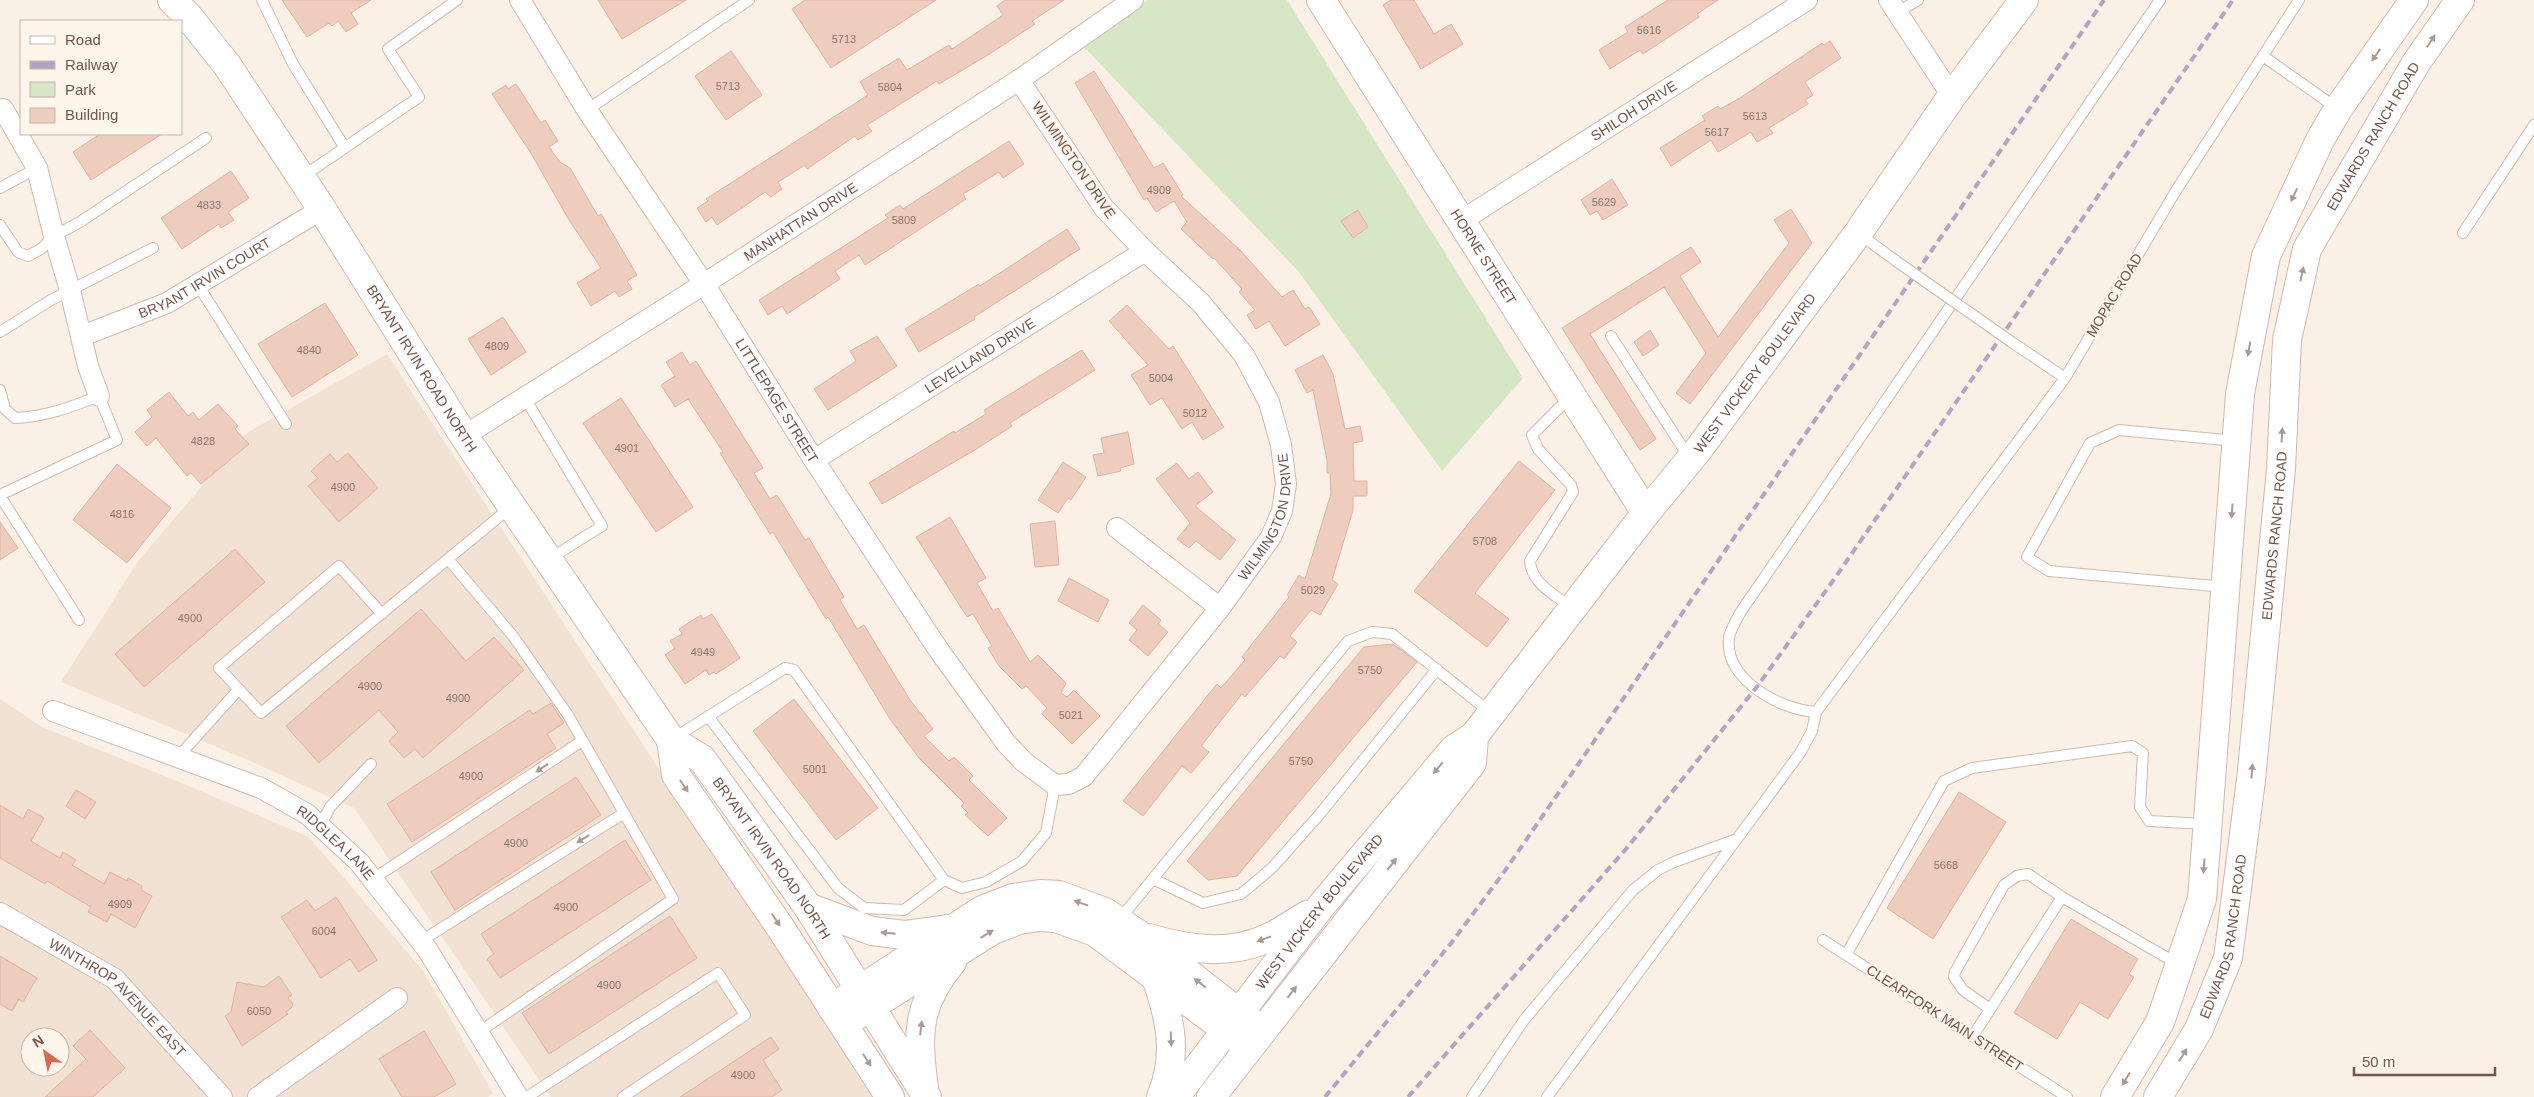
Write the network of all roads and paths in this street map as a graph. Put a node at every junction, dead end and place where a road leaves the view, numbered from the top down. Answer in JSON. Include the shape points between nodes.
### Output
{"nodes":[{"id":1,"x":172,"y":0,"type":"edge"},
{"id":2,"x":262,"y":0,"type":"edge"},
{"id":3,"x":457,"y":0,"type":"edge"},
{"id":4,"x":520,"y":0,"type":"edge"},
{"id":5,"x":749,"y":0,"type":"edge"},
{"id":6,"x":1133,"y":0,"type":"edge"},
{"id":7,"x":1321,"y":0,"type":"edge"},
{"id":8,"x":1807,"y":0,"type":"edge"},
{"id":9,"x":1918,"y":0,"type":"edge"},
{"id":10,"x":2024,"y":0,"type":"edge"},
{"id":11,"x":2160,"y":0,"type":"edge"},
{"id":12,"x":2299,"y":0,"type":"edge"},
{"id":13,"x":2414,"y":0,"type":"edge"},
{"id":14,"x":2460,"y":0,"type":"edge"},
{"id":15,"x":1894,"y":6,"type":"edge"},
{"id":16,"x":2263,"y":56,"type":"junction"},
{"id":17,"x":1019,"y":80,"type":"junction"},
{"id":18,"x":1952,"y":96,"type":"junction"},
{"id":19,"x":1,"y":108,"type":"edge"},
{"id":20,"x":2338,"y":109,"type":"junction"},
{"id":21,"x":588,"y":110,"type":"junction"},
{"id":22,"x":2533,"y":130,"type":"edge"},
{"id":23,"x":2376,"y":132,"type":"junction"},
{"id":24,"x":206,"y":138,"type":"dead end"},
{"id":25,"x":345,"y":148,"type":"junction"},
{"id":26,"x":37,"y":168,"type":"junction"},
{"id":27,"x":301,"y":178,"type":"junction"},
{"id":28,"x":0,"y":188,"type":"edge"},
{"id":29,"x":322,"y":209,"type":"junction"},
{"id":30,"x":1461,"y":221,"type":"junction"},
{"id":31,"x":0,"y":225,"type":"edge"},
{"id":32,"x":1858,"y":233,"type":"junction"},
{"id":33,"x":2463,"y":233,"type":"dead end"},
{"id":34,"x":54,"y":236,"type":"junction"},
{"id":35,"x":153,"y":248,"type":"dead end"},
{"id":36,"x":1145,"y":251,"type":"junction"},
{"id":37,"x":704,"y":284,"type":"junction"},
{"id":38,"x":198,"y":285,"type":"junction"},
{"id":39,"x":70,"y":290,"type":"junction"},
{"id":40,"x":0,"y":332,"type":"edge"},
{"id":41,"x":82,"y":336,"type":"junction"},
{"id":42,"x":1611,"y":336,"type":"dead end"},
{"id":43,"x":2065,"y":378,"type":"junction"},
{"id":44,"x":0,"y":390,"type":"edge"},
{"id":45,"x":98,"y":396,"type":"junction"},
{"id":46,"x":1571,"y":396,"type":"junction"},
{"id":47,"x":525,"y":398,"type":"junction"},
{"id":48,"x":286,"y":424,"type":"dead end"},
{"id":49,"x":464,"y":436,"type":"junction"},
{"id":50,"x":2237,"y":441,"type":"junction"},
{"id":51,"x":1690,"y":459,"type":"junction"},
{"id":52,"x":814,"y":460,"type":"junction"},
{"id":53,"x":0,"y":495,"type":"edge"},
{"id":54,"x":512,"y":506,"type":"junction"},
{"id":55,"x":1646,"y":513,"type":"junction"},
{"id":56,"x":1117,"y":528,"type":"dead end"},
{"id":57,"x":448,"y":559,"type":"junction"},
{"id":58,"x":548,"y":560,"type":"junction"},
{"id":59,"x":2226,"y":587,"type":"junction"},
{"id":60,"x":1220,"y":608,"type":"junction"},
{"id":61,"x":1572,"y":609,"type":"junction"},
{"id":62,"x":382,"y":614,"type":"junction"},
{"id":63,"x":78,"y":620,"type":"dead end"},
{"id":64,"x":1437,"y":669,"type":"junction"},
{"id":65,"x":239,"y":689,"type":"junction"},
{"id":66,"x":53,"y":711,"type":"dead end"},
{"id":67,"x":1816,"y":712,"type":"junction"},
{"id":68,"x":1491,"y":714,"type":"junction"},
{"id":69,"x":708,"y":716,"type":"junction"},
{"id":70,"x":1474,"y":736,"type":"junction"},
{"id":71,"x":671,"y":740,"type":"junction"},
{"id":72,"x":582,"y":741,"type":"junction"},
{"id":73,"x":178,"y":757,"type":"junction"},
{"id":74,"x":371,"y":764,"type":"dead end"},
{"id":75,"x":1055,"y":785,"type":"junction"},
{"id":76,"x":624,"y":814,"type":"junction"},
{"id":77,"x":2246,"y":819,"type":"junction"},
{"id":78,"x":2208,"y":821,"type":"junction"},
{"id":79,"x":320,"y":827,"type":"junction"},
{"id":80,"x":1737,"y":840,"type":"junction"},
{"id":81,"x":373,"y":879,"type":"junction"},
{"id":82,"x":1153,"y":879,"type":"junction"},
{"id":83,"x":944,"y":880,"type":"junction"},
{"id":84,"x":2062,"y":897,"type":"junction"},
{"id":85,"x":1321,"y":906,"type":"junction"},
{"id":86,"x":808,"y":907,"type":"junction"},
{"id":87,"x":0,"y":913,"type":"edge"},
{"id":88,"x":1128,"y":928,"type":"junction"},
{"id":89,"x":959,"y":938,"type":"junction"},
{"id":90,"x":1823,"y":940,"type":"dead end"},
{"id":91,"x":421,"y":941,"type":"junction"},
{"id":92,"x":1846,"y":955,"type":"junction"},
{"id":93,"x":2180,"y":965,"type":"junction"},
{"id":94,"x":1155,"y":975,"type":"junction"},
{"id":95,"x":397,"y":998,"type":"dead end"},
{"id":96,"x":866,"y":998,"type":"junction"},
{"id":97,"x":1990,"y":1009,"type":"junction"},
{"id":98,"x":838,"y":1016,"type":"junction"},
{"id":99,"x":1232,"y":1021,"type":"junction"},
{"id":100,"x":479,"y":1032,"type":"junction"},
{"id":101,"x":1973,"y":1036,"type":"junction"},
{"id":102,"x":1255,"y":1039,"type":"junction"},
{"id":103,"x":926,"y":1096,"type":"edge"},
{"id":104,"x":222,"y":1097,"type":"edge"},
{"id":105,"x":258,"y":1097,"type":"edge"},
{"id":106,"x":518,"y":1097,"type":"edge"},
{"id":107,"x":527,"y":1097,"type":"edge"},
{"id":108,"x":623,"y":1097,"type":"edge"},
{"id":109,"x":890,"y":1097,"type":"edge"},
{"id":110,"x":1161,"y":1097,"type":"edge"},
{"id":111,"x":1175,"y":1097,"type":"edge"},
{"id":112,"x":1212,"y":1097,"type":"edge"},
{"id":113,"x":1472,"y":1097,"type":"edge"},
{"id":114,"x":1547,"y":1097,"type":"edge"},
{"id":115,"x":2066,"y":1097,"type":"edge"},
{"id":116,"x":2116,"y":1097,"type":"edge"},
{"id":117,"x":2158,"y":1097,"type":"edge"}],
"edges":[{"from":1,"to":27,"type":"main road","name":"BRYANT IRVIN ROAD NORTH","via":[[227,65]]},
{"from":2,"to":25,"type":"lane","via":[[293,64]]},
{"from":3,"to":25,"type":"lane","via":[[388,49],[419,97]]},
{"from":4,"to":21,"type":"street","name":"LITTLEPAGE STREET"},
{"from":5,"to":21,"type":"lane"},
{"from":6,"to":17,"type":"street","name":"MANHATTAN DRIVE"},
{"from":7,"to":30,"type":"main road","name":"HORNE STREET"},
{"from":8,"to":30,"type":"street","name":"SHILOH DRIVE"},
{"from":9,"to":15,"type":"lane"},
{"from":10,"to":18,"type":"main road","name":"WEST VICKERY BOULEVARD"},
{"from":11,"to":67,"type":"lane","via":[[1734,624],[1729,648],[1741,676],[1788,708]]},
{"from":12,"to":16,"type":"lane","name":"MOPAC ROAD"},
{"from":13,"to":20,"type":"main road","name":"EDWARDS RANCH ROAD","one_way":true},
{"from":23,"to":14,"type":"main road","name":"EDWARDS RANCH ROAD","one_way":true,"via":[[2416,63]]},
{"from":15,"to":18,"type":"street"},
{"from":16,"to":20,"type":"lane"},
{"from":16,"to":43,"type":"lane","name":"MOPAC ROAD","via":[[2177,189]]},
{"from":17,"to":36,"type":"street","name":"WILMINGTON DRIVE","via":[[1104,208]]},
{"from":17,"to":37,"type":"street","name":"MANHATTAN DRIVE"},
{"from":18,"to":32,"type":"main road","name":"WEST VICKERY BOULEVARD"},
{"from":19,"to":26,"type":"street"},
{"from":20,"to":23,"type":"main road"},
{"from":20,"to":50,"type":"main road","name":"EDWARDS RANCH ROAD","one_way":true,"via":[[2320,140],[2266,256],[2240,394]]},
{"from":21,"to":37,"type":"street","name":"LITTLEPAGE STREET"},
{"from":22,"to":33,"type":"lane"},
{"from":77,"to":23,"type":"main road","name":"EDWARDS RANCH ROAD","one_way":true,"via":[[2281,469],[2287,340],[2307,249]]},
{"from":24,"to":34,"type":"lane"},
{"from":25,"to":27,"type":"lane"},
{"from":26,"to":28,"type":"lane"},
{"from":26,"to":34,"type":"street"},
{"from":27,"to":29,"type":"main road","name":"BRYANT IRVIN ROAD NORTH"},
{"from":29,"to":38,"type":"street","name":"BRYANT IRVIN COURT"},
{"from":29,"to":49,"type":"main road","name":"BRYANT IRVIN ROAD NORTH"},
{"from":30,"to":46,"type":"main road","name":"HORNE STREET"},
{"from":31,"to":34,"type":"lane","via":[[18,252],[28,256]]},
{"from":32,"to":43,"type":"lane","bridge":true},
{"from":32,"to":51,"type":"main road","name":"WEST VICKERY BOULEVARD"},
{"from":34,"to":39,"type":"street"},
{"from":35,"to":39,"type":"lane"},
{"from":36,"to":52,"type":"street","name":"LEVELLAND DRIVE"},
{"from":36,"to":60,"type":"street","name":"WILMINGTON DRIVE","via":[[1201,304],[1244,354],[1269,402],[1281,445],[1286,484],[1282,510],[1271,537]]},
{"from":37,"to":47,"type":"street","name":"MANHATTAN DRIVE"},
{"from":37,"to":52,"type":"street","name":"LITTLEPAGE STREET"},
{"from":38,"to":41,"type":"street","name":"BRYANT IRVIN COURT","via":[[167,302]]},
{"from":38,"to":48,"type":"lane"},
{"from":39,"to":40,"type":"lane"},
{"from":39,"to":41,"type":"street"},
{"from":41,"to":45,"type":"street"},
{"from":42,"to":51,"type":"lane"},
{"from":43,"to":67,"type":"lane","name":"MOPAC ROAD"},
{"from":44,"to":45,"type":"lane","via":[[5,409],[15,418],[69,408]]},
{"from":45,"to":53,"type":"lane","via":[[118,440]]},
{"from":46,"to":55,"type":"main road","name":"HORNE STREET"},
{"from":46,"to":61,"type":"lane","via":[[1532,435],[1538,449],[1571,485],[1573,492],[1530,561],[1530,571],[1534,578]]},
{"from":47,"to":49,"type":"street","name":"MANHATTAN DRIVE"},
{"from":47,"to":58,"type":"lane","via":[[602,526]]},
{"from":49,"to":54,"type":"main road","name":"BRYANT IRVIN ROAD NORTH"},
{"from":50,"to":59,"type":"main road","name":"EDWARDS RANCH ROAD","one_way":true},
{"from":50,"to":59,"type":"lane","via":[[2119,430],[2090,443],[2026,557],[2049,572]]},
{"from":51,"to":55,"type":"main road","name":"WEST VICKERY BOULEVARD"},
{"from":52,"to":75,"type":"street","name":"LITTLEPAGE STREET","via":[[938,649],[1006,743],[1024,762]]},
{"from":53,"to":63,"type":"lane"},
{"from":54,"to":57,"type":"lane"},
{"from":54,"to":58,"type":"main road","name":"BRYANT IRVIN ROAD NORTH"},
{"from":55,"to":61,"type":"main road","name":"WEST VICKERY BOULEVARD"},
{"from":56,"to":60,"type":"street"},
{"from":57,"to":62,"type":"lane"},
{"from":57,"to":72,"type":"lane","via":[[513,636],[568,715]]},
{"from":58,"to":71,"type":"main road","name":"BRYANT IRVIN ROAD NORTH"},
{"from":59,"to":78,"type":"main road","name":"EDWARDS RANCH ROAD"},
{"from":60,"to":75,"type":"street","name":"WILMINGTON DRIVE","via":[[1084,776],[1068,784]]},
{"from":61,"to":68,"type":"main road","name":"WEST VICKERY BOULEVARD"},
{"from":62,"to":65,"type":"lane","via":[[261,713]]},
{"from":62,"to":65,"type":"lane","via":[[339,566],[219,668]]},
{"from":64,"to":68,"type":"lane"},
{"from":64,"to":82,"type":"lane","via":[[1273,867],[1241,894],[1203,903]]},
{"from":64,"to":82,"type":"lane","via":[[1392,634],[1372,632],[1348,641]]},
{"from":65,"to":73,"type":"lane"},
{"from":66,"to":73,"type":"street","name":"RIDGLEA LANE"},
{"from":67,"to":80,"type":"lane","via":[[1812,731],[1800,753]]},
{"from":68,"to":70,"type":"main road","name":"WEST VICKERY BOULEVARD"},
{"from":69,"to":71,"type":"lane"},
{"from":69,"to":83,"type":"lane","via":[[838,888],[864,908],[904,910]]},
{"from":69,"to":83,"type":"lane","via":[[785,668],[794,670]]},
{"from":70,"to":85,"type":"main road","name":"WEST VICKERY BOULEVARD","one_way":true,"via":[[1454,749]]},
{"from":102,"to":70,"type":"main road","name":"WEST VICKERY BOULEVARD","one_way":true,"via":[[1472,763]]},
{"from":71,"to":86,"type":"main road","name":"BRYANT IRVIN ROAD NORTH","via":[[702,759]]},
{"from":71,"to":98,"type":"main road","name":"BRYANT IRVIN ROAD NORTH","one_way":true,"via":[[676,775]]},
{"from":72,"to":76,"type":"lane"},
{"from":72,"to":81,"type":"lane","one_way":true},
{"from":73,"to":79,"type":"street","name":"RIDGLEA LANE","via":[[261,788],[307,814]]},
{"from":74,"to":79,"type":"lane","via":[[330,807]]},
{"from":75,"to":83,"type":"lane","via":[[1046,833],[1022,861],[986,882],[962,888]]},
{"from":76,"to":91,"type":"lane","one_way":true},
{"from":76,"to":100,"type":"lane","via":[[673,899]]},
{"from":77,"to":78,"type":"main road"},
{"from":117,"to":77,"type":"main road","name":"EDWARDS RANCH ROAD","one_way":true,"via":[[2199,1029],[2228,958]]},
{"from":78,"to":92,"type":"lane","via":[[2149,821],[2140,807],[2143,753],[2132,746],[1972,768],[1944,781]]},
{"from":78,"to":93,"type":"main road","name":"EDWARDS RANCH ROAD","one_way":true,"via":[[2202,899]]},
{"from":79,"to":81,"type":"street","name":"RIDGLEA LANE"},
{"from":80,"to":113,"type":"lane","via":[[1674,862],[1633,890],[1524,1020]]},
{"from":80,"to":114,"type":"lane"},
{"from":81,"to":91,"type":"street","name":"RIDGLEA LANE"},
{"from":82,"to":88,"type":"lane"},
{"from":84,"to":93,"type":"lane"},
{"from":84,"to":97,"type":"lane"},
{"from":84,"to":97,"type":"lane","via":[[2028,874],[2017,876],[2004,885],[1954,977],[1963,990]]},
{"from":85,"to":88,"type":"main road","one_way":true,"via":[[1270,937],[1237,948],[1200,950]]},
{"from":85,"to":99,"type":"main road","name":"WEST VICKERY BOULEVARD"},
{"from":89,"to":86,"type":"main road","one_way":true,"via":[[872,932]]},
{"from":86,"to":96,"type":"main road","name":"BRYANT IRVIN ROAD NORTH"},
{"from":87,"to":104,"type":"street","name":"WINTHROP AVENUE EAST","via":[[115,979]]},
{"from":88,"to":89,"type":"main road","one_way":true,"via":[[1105,912],[1059,895],[1040,894],[1005,901],[982,910]]},
{"from":99,"to":88,"type":"main road","one_way":true},
{"from":89,"to":94,"type":"main road","one_way":true,"via":[[1019,920],[1056,918],[1094,932]]},
{"from":89,"to":96,"type":"main road"},
{"from":103,"to":89,"type":"main road","one_way":true,"via":[[920,1033],[925,1004]]},
{"from":90,"to":92,"type":"lane","name":"CLEARFORK MAIN STREET"},
{"from":91,"to":100,"type":"street","name":"RIDGLEA LANE"},
{"from":92,"to":101,"type":"lane","name":"CLEARFORK MAIN STREET"},
{"from":93,"to":116,"type":"main road","name":"EDWARDS RANCH ROAD","one_way":true,"via":[[2160,1022]]},
{"from":94,"to":99,"type":"main road"},
{"from":94,"to":110,"type":"main road","one_way":true,"via":[[1170,1027],[1172,1060]]},
{"from":95,"to":105,"type":"street"},
{"from":96,"to":98,"type":"main road"},
{"from":96,"to":103,"type":"main road","name":"BRYANT IRVIN ROAD NORTH"},
{"from":97,"to":101,"type":"lane"},
{"from":98,"to":109,"type":"main road","name":"BRYANT IRVIN ROAD NORTH","one_way":true},
{"from":99,"to":102,"type":"main road"},
{"from":99,"to":111,"type":"main road","name":"WEST VICKERY BOULEVARD"},
{"from":100,"to":106,"type":"street","name":"RIDGLEA LANE"},
{"from":101,"to":115,"type":"lane","name":"CLEARFORK MAIN STREET"},
{"from":102,"to":112,"type":"main road","name":"WEST VICKERY BOULEVARD"},
{"from":107,"to":108,"type":"lane","via":[[718,973],[745,1015]]}]}
